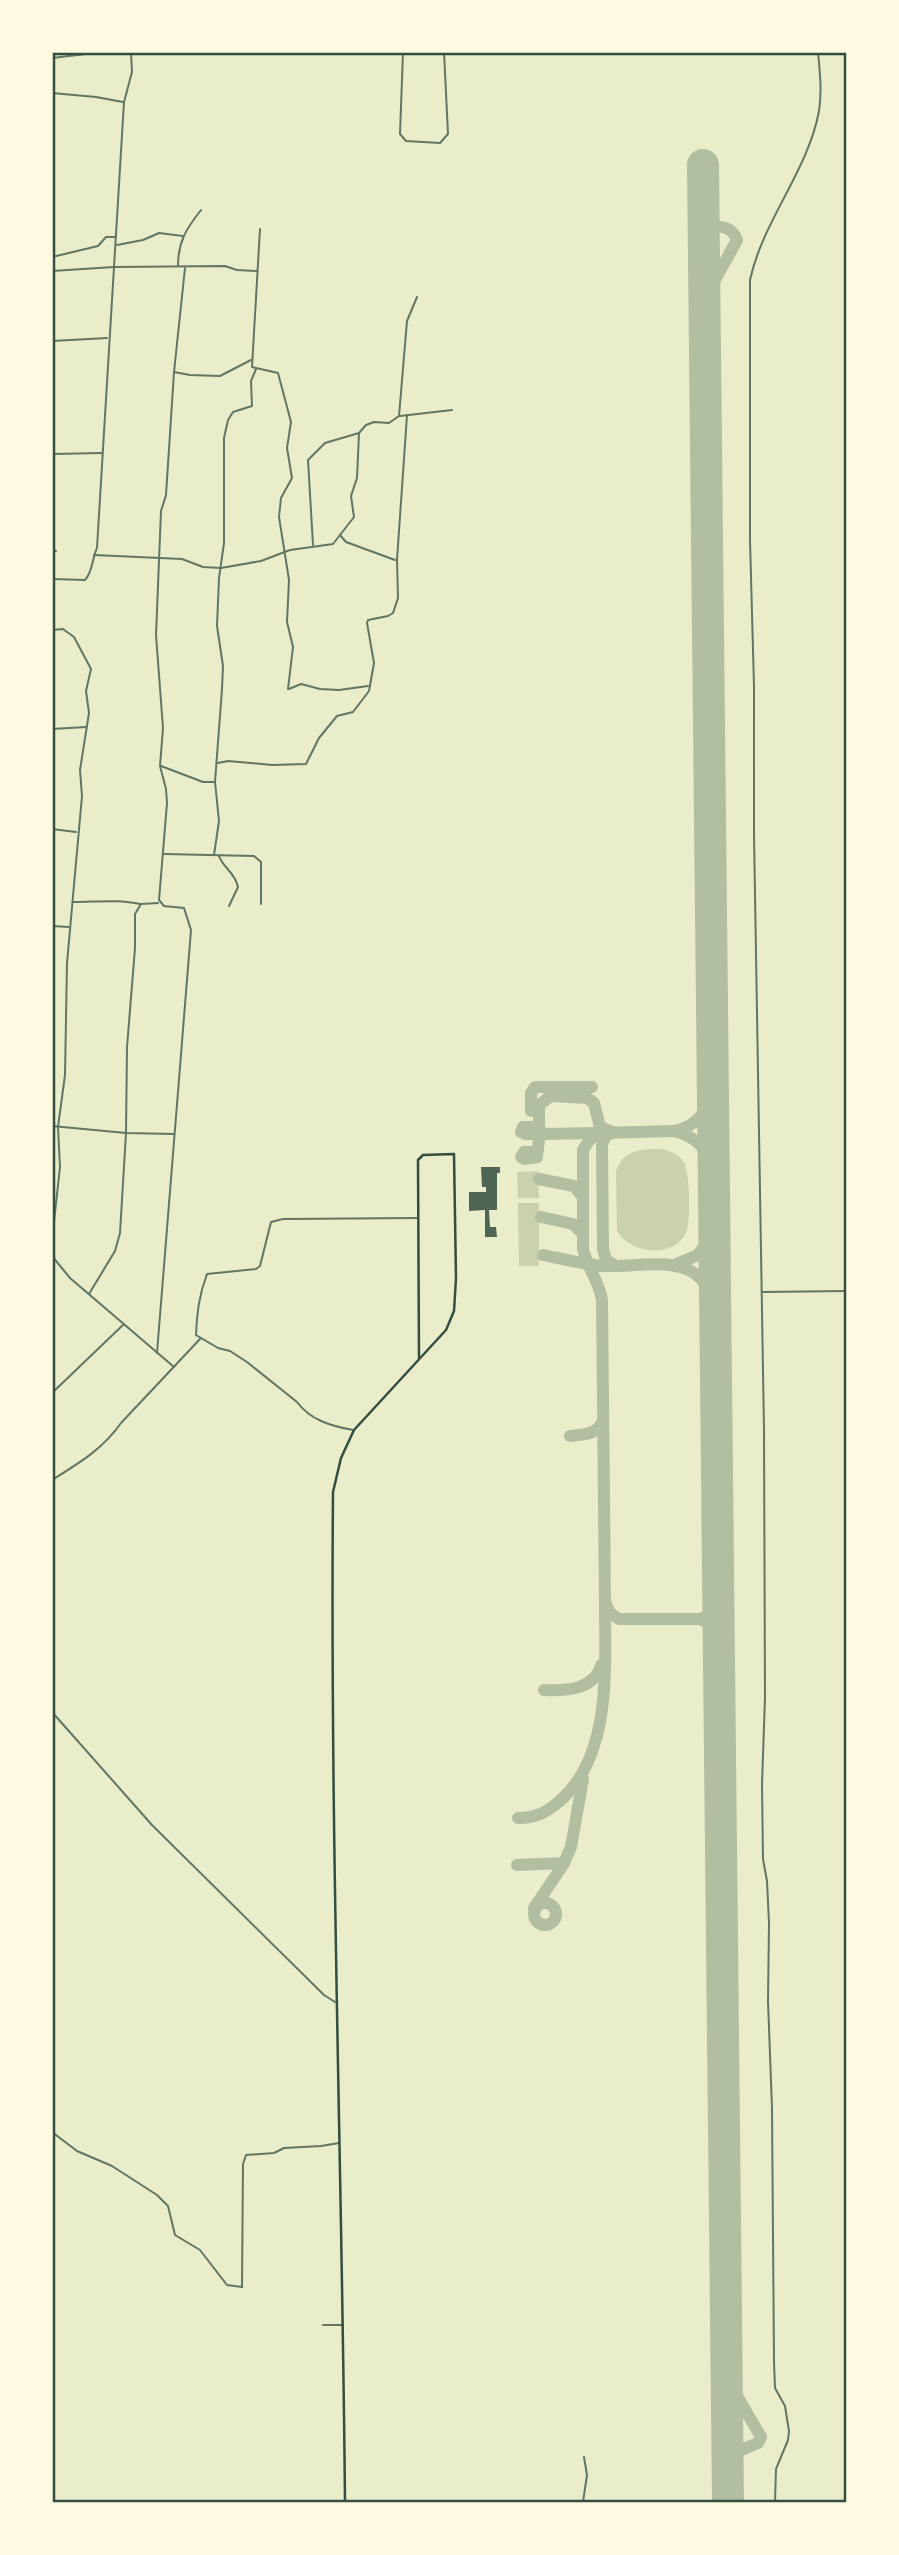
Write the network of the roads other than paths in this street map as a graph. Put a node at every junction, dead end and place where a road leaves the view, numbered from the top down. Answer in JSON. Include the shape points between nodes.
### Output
{"nodes":[{"id":1,"x":103,"y":52,"type":"edge"},
{"id":2,"x":131,"y":52,"type":"edge"},
{"id":3,"x":402,"y":52,"type":"edge"},
{"id":4,"x":444,"y":52,"type":"edge"},
{"id":5,"x":818,"y":52,"type":"edge"},
{"id":6,"x":52,"y":58,"type":"edge"},
{"id":7,"x":52,"y":93,"type":"edge"},
{"id":8,"x":124,"y":102,"type":"junction"},
{"id":9,"x":201,"y":210,"type":"dead end"},
{"id":10,"x":260,"y":229,"type":"dead end"},
{"id":11,"x":183,"y":236,"type":"junction"},
{"id":12,"x":117,"y":237,"type":"junction"},
{"id":13,"x":116,"y":246,"type":"junction"},
{"id":14,"x":52,"y":257,"type":"edge"},
{"id":15,"x":114,"y":267,"type":"junction"},
{"id":16,"x":178,"y":267,"type":"junction"},
{"id":17,"x":185,"y":268,"type":"junction"},
{"id":18,"x":52,"y":271,"type":"edge"},
{"id":19,"x":257,"y":271,"type":"junction"},
{"id":20,"x":417,"y":297,"type":"dead end"},
{"id":21,"x":109,"y":338,"type":"junction"},
{"id":22,"x":52,"y":341,"type":"edge"},
{"id":23,"x":252,"y":359,"type":"junction"},
{"id":24,"x":256,"y":369,"type":"junction"},
{"id":25,"x":174,"y":372,"type":"junction"},
{"id":26,"x":452,"y":410,"type":"dead end"},
{"id":27,"x":407,"y":415,"type":"junction"},
{"id":28,"x":398,"y":416,"type":"junction"},
{"id":29,"x":359,"y":433,"type":"junction"},
{"id":30,"x":103,"y":453,"type":"junction"},
{"id":31,"x":52,"y":454,"type":"edge"},
{"id":32,"x":339,"y":535,"type":"junction"},
{"id":33,"x":313,"y":546,"type":"junction"},
{"id":34,"x":284,"y":552,"type":"junction"},
{"id":35,"x":93,"y":555,"type":"junction"},
{"id":36,"x":160,"y":558,"type":"junction"},
{"id":37,"x":397,"y":560,"type":"junction"},
{"id":38,"x":221,"y":568,"type":"junction"},
{"id":39,"x":52,"y":579,"type":"edge"},
{"id":40,"x":52,"y":630,"type":"edge"},
{"id":41,"x":370,"y":686,"type":"junction"},
{"id":42,"x":88,"y":727,"type":"junction"},
{"id":43,"x":52,"y":729,"type":"edge"},
{"id":44,"x":216,"y":764,"type":"junction"},
{"id":45,"x":160,"y":766,"type":"junction"},
{"id":46,"x":215,"y":782,"type":"junction"},
{"id":47,"x":52,"y":830,"type":"edge"},
{"id":48,"x":77,"y":832,"type":"junction"},
{"id":49,"x":163,"y":854,"type":"junction"},
{"id":50,"x":214,"y":855,"type":"junction"},
{"id":51,"x":219,"y":855,"type":"junction"},
{"id":52,"x":73,"y":902,"type":"junction"},
{"id":53,"x":159,"y":903,"type":"junction"},
{"id":54,"x":141,"y":904,"type":"junction"},
{"id":55,"x":261,"y":904,"type":"dead end"},
{"id":56,"x":229,"y":906,"type":"dead end"},
{"id":57,"x":52,"y":926,"type":"edge"},
{"id":58,"x":71,"y":927,"type":"junction"},
{"id":59,"x":52,"y":1126,"type":"edge"},
{"id":60,"x":58,"y":1126,"type":"junction"},
{"id":61,"x":126,"y":1133,"type":"junction"},
{"id":62,"x":174,"y":1134,"type":"junction"},
{"id":63,"x":418,"y":1218,"type":"junction"},
{"id":64,"x":52,"y":1240,"type":"edge"},
{"id":65,"x":52,"y":1256,"type":"edge"},
{"id":66,"x":846,"y":1291,"type":"edge"},
{"id":67,"x":762,"y":1292,"type":"junction"},
{"id":68,"x":89,"y":1294,"type":"junction"},
{"id":69,"x":124,"y":1324,"type":"junction"},
{"id":70,"x":201,"y":1338,"type":"junction"},
{"id":71,"x":157,"y":1353,"type":"junction"},
{"id":72,"x":419,"y":1358,"type":"junction"},
{"id":73,"x":174,"y":1368,"type":"junction"},
{"id":74,"x":52,"y":1393,"type":"edge"},
{"id":75,"x":354,"y":1430,"type":"junction"},
{"id":76,"x":52,"y":1480,"type":"edge"},
{"id":77,"x":52,"y":1712,"type":"edge"},
{"id":78,"x":336,"y":2002,"type":"junction"},
{"id":79,"x":52,"y":2133,"type":"edge"},
{"id":80,"x":340,"y":2143,"type":"junction"},
{"id":81,"x":323,"y":2325,"type":"dead end"},
{"id":82,"x":343,"y":2325,"type":"junction"},
{"id":83,"x":584,"y":2457,"type":"dead end"},
{"id":84,"x":345,"y":2502,"type":"edge"},
{"id":85,"x":583,"y":2502,"type":"edge"},
{"id":86,"x":775,"y":2502,"type":"edge"}],
"edges":[{"from":1,"to":6,"type":"street"},
{"from":2,"to":8,"type":"street","via":[[132,72]]},
{"from":3,"to":4,"type":"street","via":[[400,134],[406,141],[440,143],[448,134]]},
{"from":5,"to":67,"type":"street","via":[[821,94],[815,127],[758,251],[750,280]]},
{"from":7,"to":8,"type":"street"},
{"from":8,"to":12,"type":"street"},
{"from":9,"to":11,"type":"street"},
{"from":10,"to":19,"type":"street"},
{"from":11,"to":13,"type":"street","via":[[159,233]]},
{"from":11,"to":16,"type":"street"},
{"from":12,"to":13,"type":"street"},
{"from":12,"to":14,"type":"street"},
{"from":13,"to":15,"type":"street"},
{"from":15,"to":16,"type":"street"},
{"from":15,"to":18,"type":"street"},
{"from":15,"to":21,"type":"street"},
{"from":16,"to":17,"type":"street"},
{"from":17,"to":19,"type":"street","via":[[225,266]]},
{"from":17,"to":25,"type":"street"},
{"from":19,"to":23,"type":"street"},
{"from":20,"to":28,"type":"street","via":[[407,321]]},
{"from":21,"to":22,"type":"street"},
{"from":21,"to":30,"type":"street"},
{"from":23,"to":24,"type":"street"},
{"from":23,"to":25,"type":"street","via":[[220,376]]},
{"from":24,"to":34,"type":"street","via":[[278,373],[291,416],[287,448],[292,478],[279,506]]},
{"from":24,"to":38,"type":"street","via":[[251,381],[252,406],[233,412],[225,431]]},
{"from":25,"to":36,"type":"street"},
{"from":26,"to":27,"type":"street"},
{"from":27,"to":28,"type":"street"},
{"from":27,"to":37,"type":"street"},
{"from":28,"to":29,"type":"street","via":[[389,423],[366,425]]},
{"from":29,"to":32,"type":"street","via":[[357,478],[351,496],[355,517]]},
{"from":29,"to":33,"type":"street","via":[[325,443],[308,460]]},
{"from":30,"to":31,"type":"street"},
{"from":30,"to":35,"type":"street"},
{"from":32,"to":33,"type":"street","via":[[333,544]]},
{"from":32,"to":37,"type":"street","via":[[346,542]]},
{"from":33,"to":34,"type":"street"},
{"from":34,"to":38,"type":"street"},
{"from":34,"to":41,"type":"street","via":[[289,580],[287,622],[293,647],[288,689],[302,684],[339,690]]},
{"from":35,"to":36,"type":"street"},
{"from":35,"to":39,"type":"street","via":[[85,580]]},
{"from":36,"to":38,"type":"street"},
{"from":36,"to":45,"type":"street","via":[[156,635],[163,728]]},
{"from":37,"to":41,"type":"street","via":[[398,598],[393,613],[367,623],[374,663]]},
{"from":38,"to":44,"type":"street","via":[[217,626],[223,666]]},
{"from":40,"to":42,"type":"street","via":[[63,629],[74,636],[90,663]]},
{"from":41,"to":44,"type":"street","via":[[353,712],[337,716],[306,764]]},
{"from":42,"to":43,"type":"street"},
{"from":42,"to":48,"type":"street"},
{"from":44,"to":46,"type":"street"},
{"from":45,"to":46,"type":"street"},
{"from":45,"to":49,"type":"street","via":[[167,803]]},
{"from":46,"to":50,"type":"street","via":[[219,821]]},
{"from":47,"to":48,"type":"street"},
{"from":48,"to":52,"type":"street"},
{"from":49,"to":50,"type":"street"},
{"from":49,"to":53,"type":"street"},
{"from":50,"to":51,"type":"street"},
{"from":51,"to":55,"type":"street","via":[[259,858]]},
{"from":51,"to":56,"type":"street","via":[[238,887]]},
{"from":52,"to":54,"type":"street"},
{"from":52,"to":58,"type":"street"},
{"from":53,"to":54,"type":"street"},
{"from":53,"to":62,"type":"street","via":[[184,908],[191,930]]},
{"from":54,"to":61,"type":"street","via":[[135,914]]},
{"from":57,"to":58,"type":"street"},
{"from":58,"to":60,"type":"street","via":[[65,1075]]},
{"from":59,"to":60,"type":"street"},
{"from":60,"to":61,"type":"street"},
{"from":60,"to":64,"type":"street","via":[[60,1167]]},
{"from":61,"to":62,"type":"street"},
{"from":61,"to":68,"type":"street","via":[[120,1233],[115,1251]]},
{"from":62,"to":71,"type":"street"},
{"from":63,"to":70,"type":"street","via":[[271,1222],[258,1268],[206,1274],[197,1306],[196,1335]]},
{"from":63,"to":72,"type":"main road"},
{"from":63,"to":72,"type":"main road","via":[[418,1160],[423,1155],[456,1155],[454,1311],[446,1330]]},
{"from":65,"to":68,"type":"street"},
{"from":66,"to":67,"type":"street"},
{"from":67,"to":86,"type":"street","via":[[762,1784],[769,1923],[774,2362],[775,2388],[785,2406],[789,2431],[776,2469]]},
{"from":68,"to":69,"type":"street"},
{"from":69,"to":71,"type":"street"},
{"from":69,"to":74,"type":"street"},
{"from":70,"to":73,"type":"street"},
{"from":70,"to":75,"type":"street","via":[[247,1362],[327,1425]]},
{"from":71,"to":73,"type":"street"},
{"from":72,"to":75,"type":"main road"},
{"from":73,"to":76,"type":"street","via":[[112,1436],[80,1464]]},
{"from":75,"to":78,"type":"main road","via":[[333,1492]]},
{"from":77,"to":78,"type":"street","via":[[152,1825]]},
{"from":78,"to":80,"type":"main road"},
{"from":79,"to":80,"type":"street","via":[[157,2195],[168,2206],[175,2235],[200,2250],[227,2285],[242,2287],[246,2155]]},
{"from":80,"to":82,"type":"main road"},
{"from":81,"to":82,"type":"street"},
{"from":82,"to":84,"type":"main road"},
{"from":83,"to":85,"type":"street"}]}
